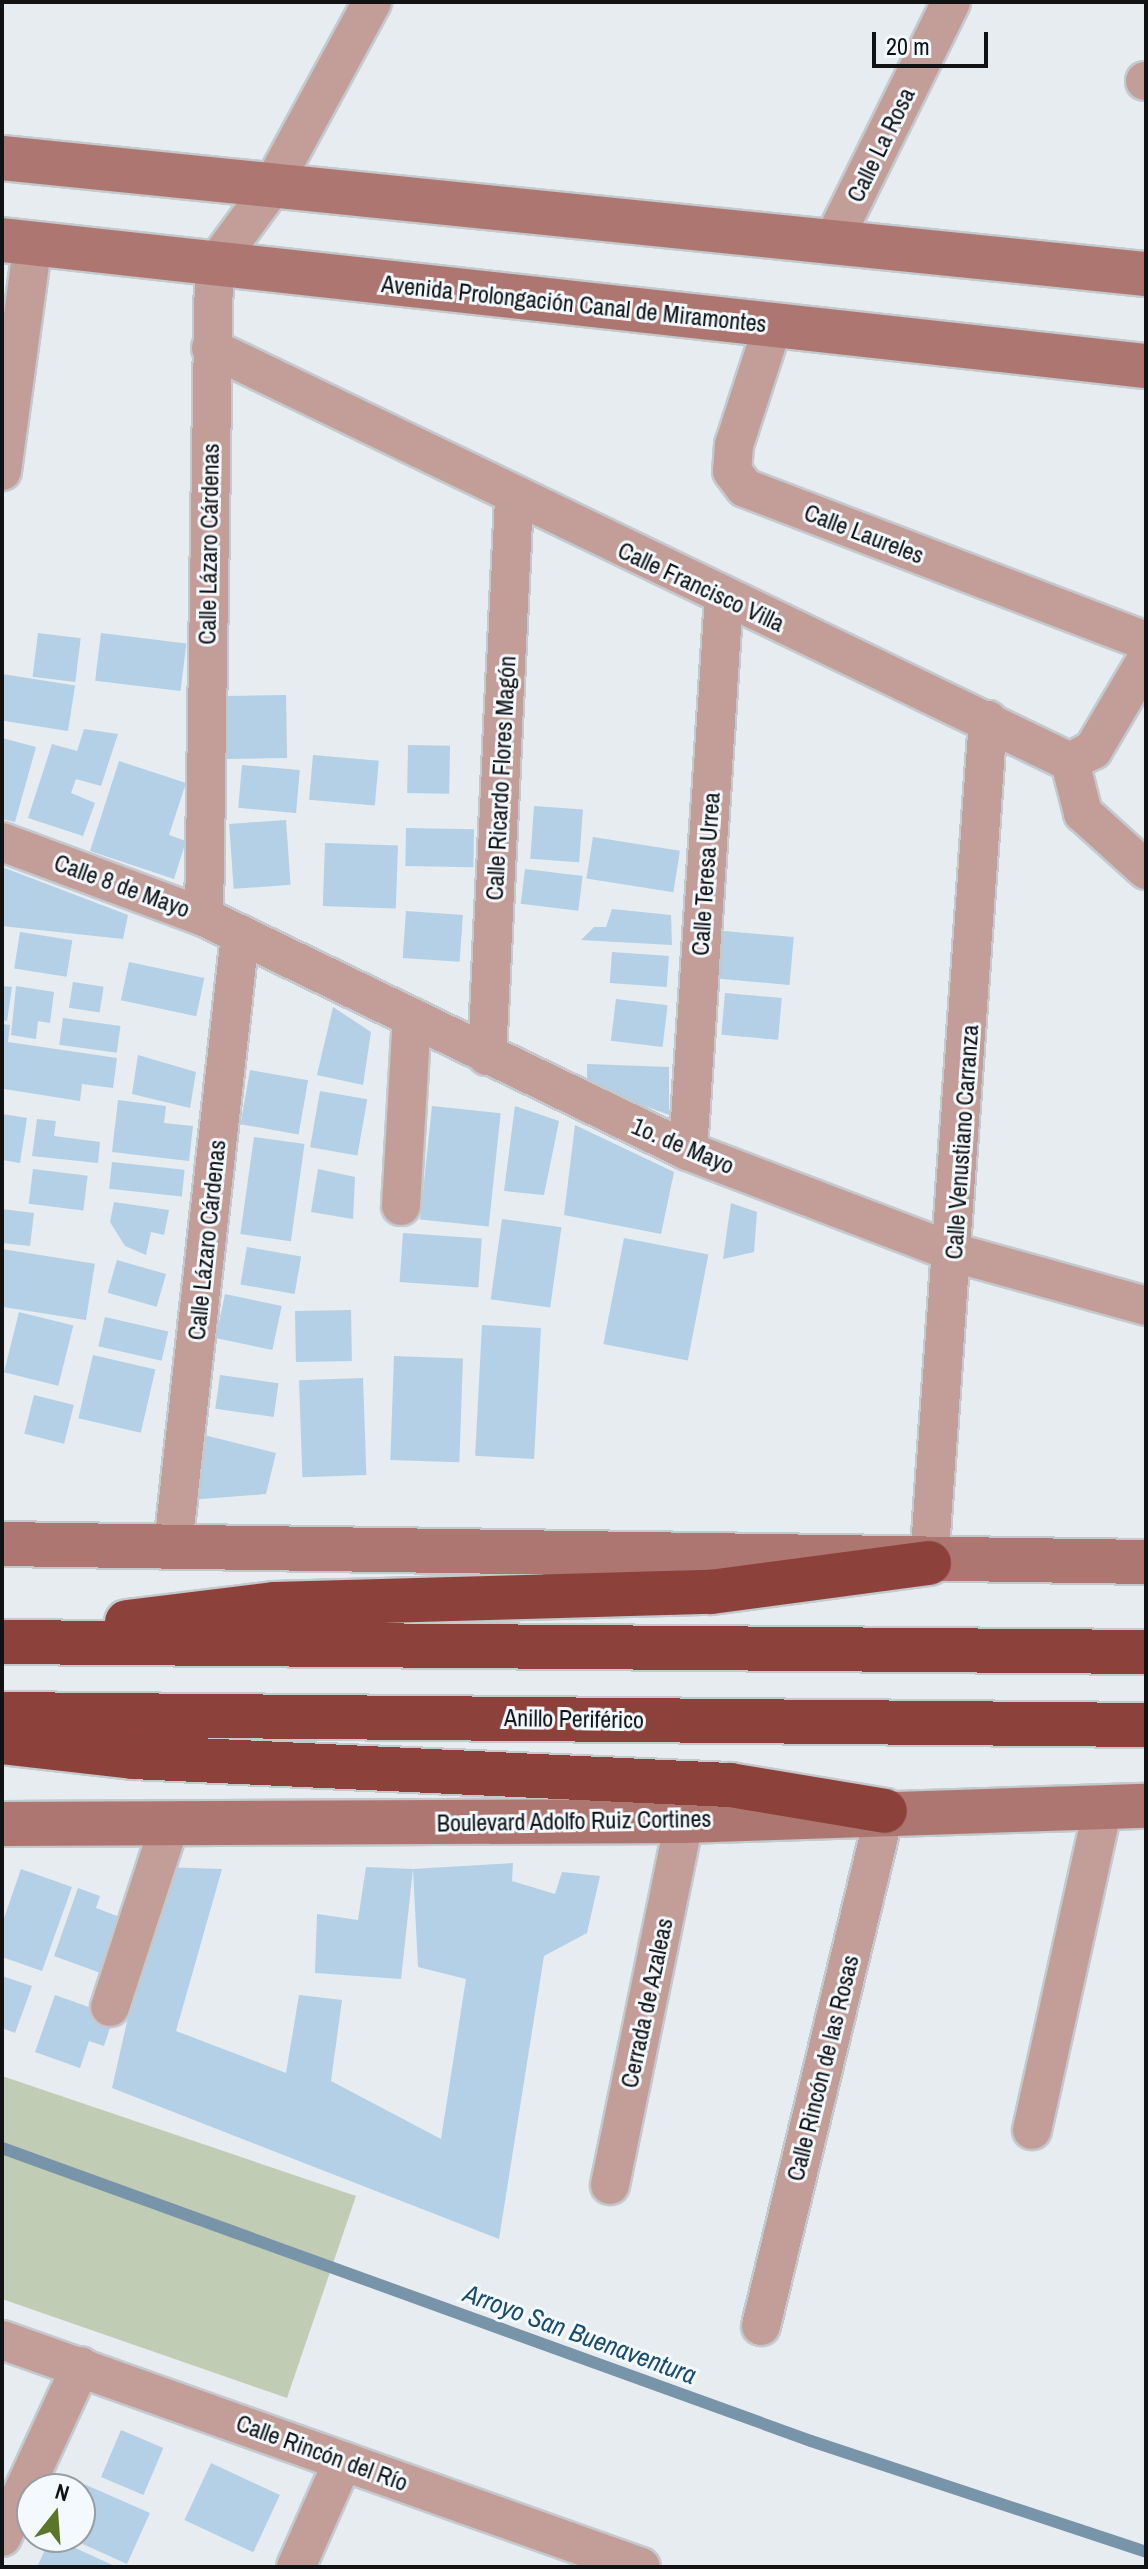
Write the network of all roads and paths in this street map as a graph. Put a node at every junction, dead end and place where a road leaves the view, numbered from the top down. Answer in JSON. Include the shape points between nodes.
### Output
{"nodes":[{"id":1,"x":372,"y":2,"type":"edge"},
{"id":2,"x":951,"y":2,"type":"edge"},
{"id":3,"x":2,"y":158,"type":"edge"},
{"id":4,"x":270,"y":190,"type":"junction"},
{"id":5,"x":17,"y":242,"type":"edge"},
{"id":6,"x":831,"y":245,"type":"junction"},
{"id":7,"x":214,"y":266,"type":"junction"},
{"id":8,"x":1146,"y":274,"type":"edge"},
{"id":9,"x":773,"y":325,"type":"junction"},
{"id":10,"x":211,"y":348,"type":"junction"},
{"id":11,"x":1146,"y":366,"type":"edge"},
{"id":12,"x":2,"y":471,"type":"edge"},
{"id":13,"x":514,"y":500,"type":"junction"},
{"id":14,"x":724,"y":597,"type":"junction"},
{"id":15,"x":1146,"y":641,"type":"edge"},
{"id":16,"x":1146,"y":660,"type":"edge"},
{"id":17,"x":988,"y":720,"type":"junction"},
{"id":18,"x":1070,"y":762,"type":"junction"},
{"id":19,"x":2,"y":842,"type":"edge"},
{"id":20,"x":1146,"y":870,"type":"edge"},
{"id":21,"x":204,"y":917,"type":"junction"},
{"id":22,"x":240,"y":935,"type":"junction"},
{"id":23,"x":412,"y":1017,"type":"junction"},
{"id":24,"x":487,"y":1056,"type":"junction"},
{"id":25,"x":688,"y":1151,"type":"junction"},
{"id":26,"x":401,"y":1206,"type":"dead end"},
{"id":27,"x":955,"y":1253,"type":"junction"},
{"id":28,"x":1146,"y":1306,"type":"edge"},
{"id":29,"x":2,"y":1544,"type":"edge"},
{"id":30,"x":173,"y":1546,"type":"junction"},
{"id":31,"x":1146,"y":1562,"type":"edge"},
{"id":32,"x":929,"y":1563,"type":"junction"},
{"id":33,"x":15,"y":1642,"type":"edge"},
{"id":34,"x":1146,"y":1652,"type":"edge"},
{"id":35,"x":2,"y":1714,"type":"edge"},
{"id":36,"x":1146,"y":1725,"type":"edge"},
{"id":37,"x":2,"y":1742,"type":"edge"},
{"id":38,"x":1103,"y":1806,"type":"junction"},
{"id":39,"x":1146,"y":1806,"type":"edge"},
{"id":40,"x":885,"y":1811,"type":"junction"},
{"id":41,"x":684,"y":1821,"type":"junction"},
{"id":42,"x":170,"y":1823,"type":"junction"},
{"id":43,"x":2,"y":1824,"type":"edge"},
{"id":44,"x":110,"y":2007,"type":"dead end"},
{"id":45,"x":1032,"y":2130,"type":"dead end"},
{"id":46,"x":610,"y":2185,"type":"dead end"},
{"id":47,"x":761,"y":2326,"type":"dead end"},
{"id":48,"x":2,"y":2340,"type":"edge"},
{"id":49,"x":81,"y":2366,"type":"junction"},
{"id":50,"x":343,"y":2461,"type":"junction"},
{"id":51,"x":2,"y":2537,"type":"edge"},
{"id":52,"x":631,"y":2565,"type":"edge"},
{"id":53,"x":296,"y":2567,"type":"edge"}],
"edges":[{"from":1,"to":4,"type":"street"},
{"from":2,"to":6,"type":"street","name":"Calle La Rosa"},
{"from":3,"to":4,"type":"main road"},
{"from":4,"to":6,"type":"main road"},
{"from":4,"to":7,"type":"street"},
{"from":5,"to":7,"type":"main road","name":"Avenida Prolongación Canal de Miramontes"},
{"from":5,"to":12,"type":"street"},
{"from":6,"to":8,"type":"main road"},
{"from":7,"to":9,"type":"main road","name":"Avenida Prolongación Canal de Miramontes"},
{"from":7,"to":10,"type":"street","name":"Calle Lázaro Cárdenas"},
{"from":9,"to":11,"type":"main road","name":"Avenida Prolongación Canal de Miramontes"},
{"from":9,"to":15,"type":"street","name":"Calle Laureles","via":[[734,445],[732,471],[745,488]]},
{"from":10,"to":13,"type":"street","name":"Calle Francisco Villa"},
{"from":10,"to":21,"type":"street","name":"Calle Lázaro Cárdenas"},
{"from":13,"to":14,"type":"street","name":"Calle Francisco Villa"},
{"from":13,"to":24,"type":"street","name":"Calle Ricardo Flores Magón"},
{"from":14,"to":17,"type":"street","name":"Calle Francisco Villa"},
{"from":14,"to":25,"type":"street","name":"Calle Teresa Urrea"},
{"from":16,"to":18,"type":"street","via":[[1093,750]]},
{"from":17,"to":18,"type":"street","name":"Calle Francisco Villa"},
{"from":17,"to":27,"type":"street","name":"Calle Venustiano Carranza"},
{"from":18,"to":20,"type":"street","via":[[1083,813]]},
{"from":19,"to":21,"type":"street","name":"Calle 8 de Mayo"},
{"from":21,"to":22,"type":"street","name":"Calle 8 de Mayo"},
{"from":22,"to":23,"type":"street","name":"1o. de Mayo"},
{"from":22,"to":30,"type":"street","name":"Calle Lázaro Cárdenas"},
{"from":23,"to":24,"type":"street","name":"1o. de Mayo"},
{"from":23,"to":26,"type":"street"},
{"from":24,"to":25,"type":"street","name":"1o. de Mayo"},
{"from":25,"to":27,"type":"street","name":"1o. de Mayo"},
{"from":27,"to":28,"type":"street","name":"1o. de Mayo"},
{"from":27,"to":32,"type":"street","name":"Calle Venustiano Carranza"},
{"from":29,"to":30,"type":"main road"},
{"from":30,"to":32,"type":"main road"},
{"from":31,"to":32,"type":"main road"},
{"from":32,"to":33,"type":"highway","via":[[711,1592],[274,1604]]},
{"from":33,"to":34,"type":"highway"},
{"from":35,"to":36,"type":"highway","name":"Anillo Periférico"},
{"from":37,"to":40,"type":"highway","via":[[133,1757],[730,1785]]},
{"from":38,"to":39,"type":"main road","name":"Boulevard Adolfo Ruiz Cortines"},
{"from":38,"to":40,"type":"main road","name":"Boulevard Adolfo Ruiz Cortines"},
{"from":38,"to":45,"type":"street"},
{"from":40,"to":41,"type":"main road","name":"Boulevard Adolfo Ruiz Cortines"},
{"from":40,"to":47,"type":"street","name":"Calle Rincón de las Rosas"},
{"from":41,"to":42,"type":"main road","name":"Boulevard Adolfo Ruiz Cortines"},
{"from":41,"to":46,"type":"street","name":"Cerrada de Azaleas"},
{"from":42,"to":43,"type":"main road","name":"Boulevard Adolfo Ruiz Cortines"},
{"from":42,"to":44,"type":"street"},
{"from":48,"to":49,"type":"street","name":"Calle Rincón del Río"},
{"from":49,"to":50,"type":"street","name":"Calle Rincón del Río"},
{"from":49,"to":51,"type":"street"},
{"from":50,"to":52,"type":"street","name":"Calle Rincón del Río"},
{"from":50,"to":53,"type":"street"}]}
